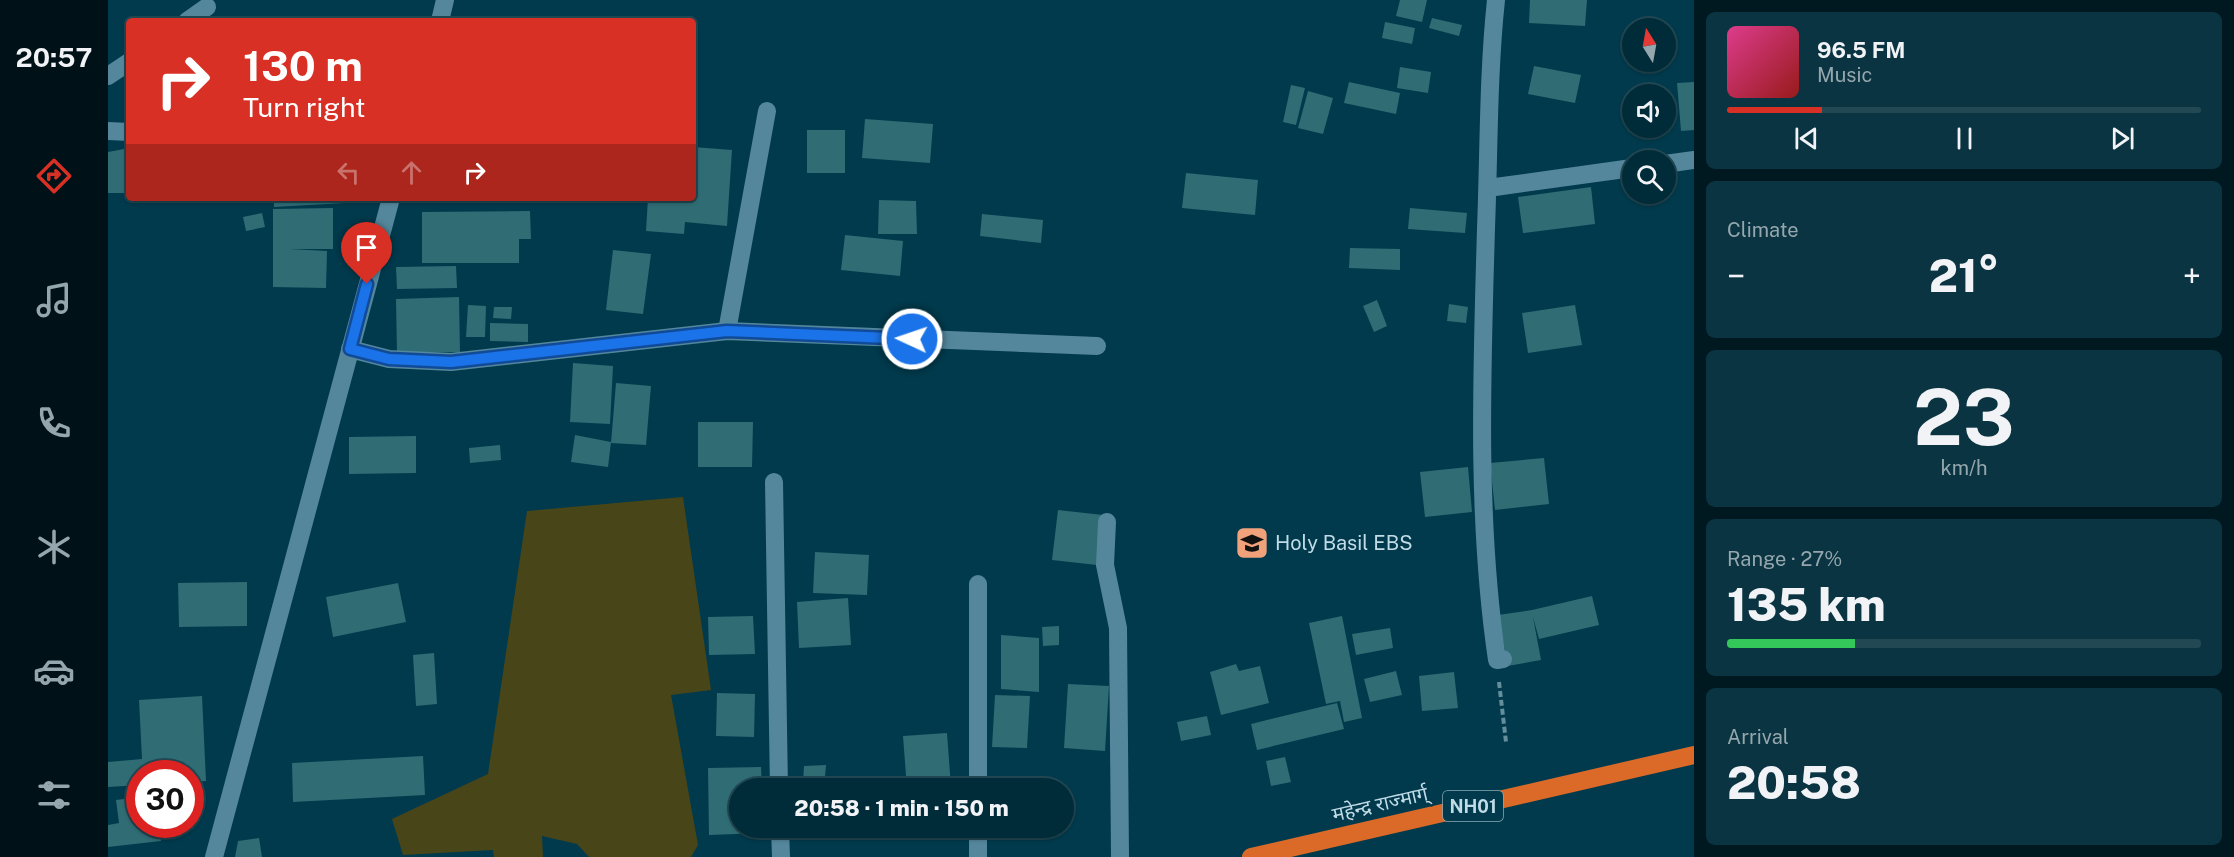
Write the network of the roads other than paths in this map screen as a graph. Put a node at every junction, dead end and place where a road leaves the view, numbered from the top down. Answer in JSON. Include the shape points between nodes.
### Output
{"nodes":[{"id":1,"x":445,"y":0,"type":"edge"},
{"id":2,"x":1496,"y":0,"type":"edge"},
{"id":3,"x":207,"y":7,"type":"dead end"},
{"id":4,"x":191,"y":18,"type":"edge"},
{"id":5,"x":441,"y":18,"type":"edge"},
{"id":6,"x":126,"y":64,"type":"edge"},
{"id":7,"x":108,"y":76,"type":"edge"},
{"id":8,"x":767,"y":111,"type":"dead end"},
{"id":9,"x":108,"y":131,"type":"edge"},
{"id":10,"x":126,"y":132,"type":"edge"},
{"id":11,"x":1694,"y":160,"type":"edge"},
{"id":12,"x":1676,"y":162,"type":"edge"},
{"id":13,"x":1622,"y":169,"type":"edge"},
{"id":14,"x":1488,"y":188,"type":"junction"},
{"id":15,"x":390,"y":201,"type":"edge"},
{"id":16,"x":727,"y":331,"type":"junction"},
{"id":17,"x":1097,"y":346,"type":"dead end"},
{"id":18,"x":350,"y":349,"type":"junction"},
{"id":19,"x":774,"y":482,"type":"dead end"},
{"id":20,"x":1107,"y":522,"type":"dead end"},
{"id":21,"x":978,"y":584,"type":"dead end"},
{"id":22,"x":1500,"y":660,"type":"road end"},
{"id":23,"x":1694,"y":755,"type":"edge"},
{"id":24,"x":779,"y":778,"type":"edge"},
{"id":25,"x":978,"y":778,"type":"edge"},
{"id":26,"x":780,"y":838,"type":"edge"},
{"id":27,"x":978,"y":838,"type":"edge"},
{"id":28,"x":214,"y":857,"type":"edge"},
{"id":29,"x":781,"y":857,"type":"edge"},
{"id":30,"x":978,"y":857,"type":"edge"},
{"id":31,"x":1120,"y":857,"type":"edge"},
{"id":32,"x":1251,"y":857,"type":"edge"}],
"edges":[{"from":1,"to":5,"type":"street"},
{"from":2,"to":14,"type":"street"},
{"from":3,"to":4,"type":"street"},
{"from":6,"to":7,"type":"street"},
{"from":8,"to":16,"type":"street"},
{"from":9,"to":10,"type":"street"},
{"from":11,"to":12,"type":"street"},
{"from":13,"to":14,"type":"street"},
{"from":14,"to":22,"type":"street","via":[[1481,456],[1491,624]]},
{"from":15,"to":18,"type":"street"},
{"from":16,"to":17,"type":"street"},
{"from":16,"to":18,"type":"street","via":[[451,362],[389,359]]},
{"from":18,"to":28,"type":"street"},
{"from":19,"to":24,"type":"street"},
{"from":20,"to":31,"type":"street","via":[[1105,564],[1118,628]]},
{"from":21,"to":25,"type":"street"},
{"from":23,"to":32,"type":"highway","name":"महेन्द्र राज्मार्ग्","number":"NH01"},
{"from":26,"to":29,"type":"street"},
{"from":27,"to":30,"type":"street"}]}
